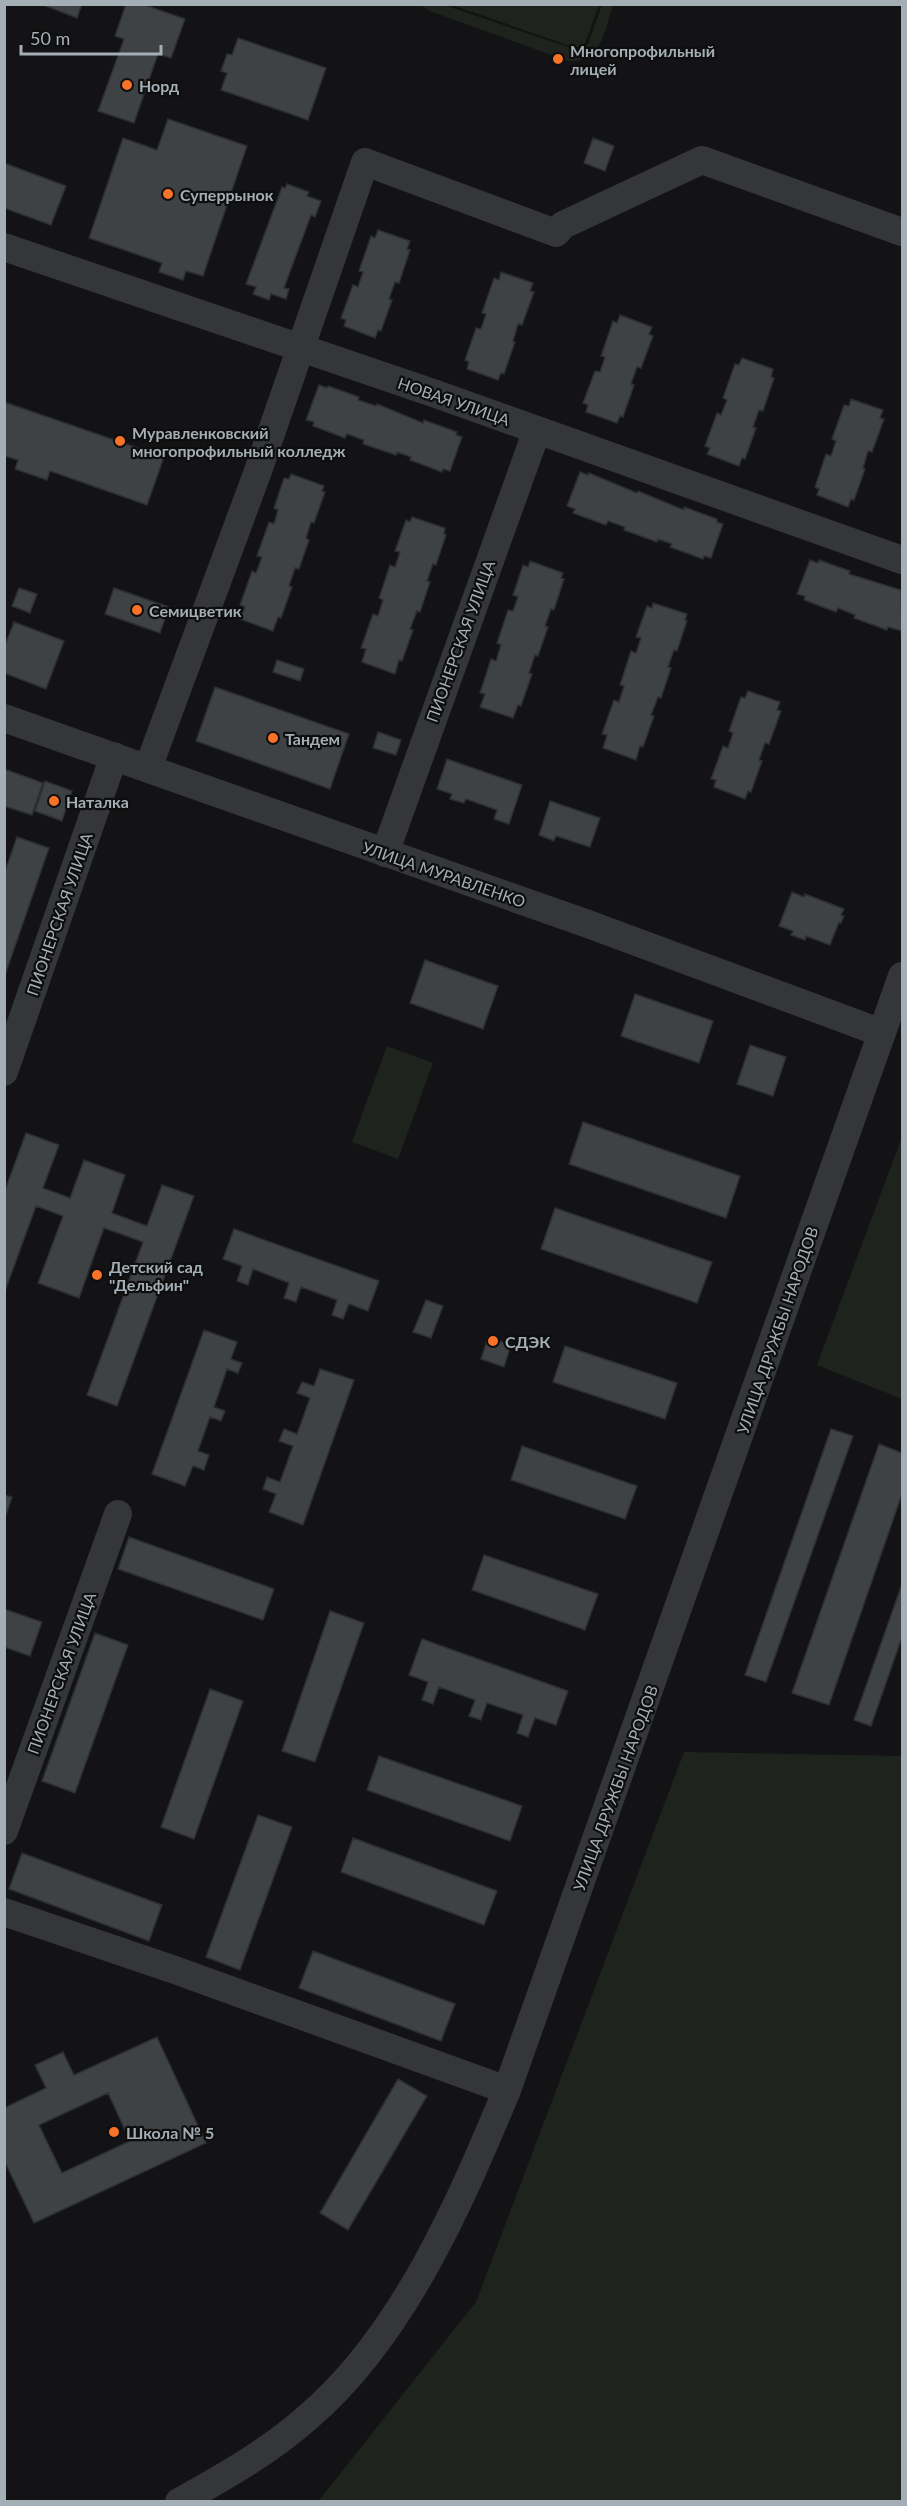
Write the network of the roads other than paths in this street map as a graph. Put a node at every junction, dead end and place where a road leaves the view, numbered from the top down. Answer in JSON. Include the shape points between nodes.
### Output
{"nodes":[{"id":1,"x":903,"y":232,"type":"edge"},
{"id":2,"x":4,"y":247,"type":"edge"},
{"id":3,"x":300,"y":348,"type":"junction"},
{"id":4,"x":537,"y":430,"type":"junction"},
{"id":5,"x":903,"y":560,"type":"edge"},
{"id":6,"x":4,"y":718,"type":"edge"},
{"id":7,"x":114,"y":756,"type":"junction"},
{"id":8,"x":148,"y":768,"type":"junction"},
{"id":9,"x":386,"y":853,"type":"junction"},
{"id":10,"x":903,"y":976,"type":"edge"},
{"id":11,"x":882,"y":1033,"type":"junction"},
{"id":12,"x":4,"y":1072,"type":"edge"},
{"id":13,"x":118,"y":1514,"type":"dead end"},
{"id":14,"x":4,"y":1831,"type":"edge"},
{"id":15,"x":4,"y":1912,"type":"edge"},
{"id":16,"x":507,"y":2090,"type":"junction"},
{"id":17,"x":179,"y":2502,"type":"edge"}],
"edges":[{"from":1,"to":3,"type":"street","via":[[702,160],[563,225],[556,234],[365,162]]},
{"from":2,"to":3,"type":"street","name":"НОВАЯ УЛИЦА"},
{"from":3,"to":4,"type":"street","name":"НОВАЯ УЛИЦА"},
{"from":3,"to":8,"type":"street"},
{"from":4,"to":5,"type":"street","name":"НОВАЯ УЛИЦА"},
{"from":4,"to":9,"type":"street","name":"ПИОНЕРСКАЯ УЛИЦА"},
{"from":6,"to":7,"type":"street","name":"УЛИЦА МУРАВЛЕНКО"},
{"from":7,"to":8,"type":"street","name":"УЛИЦА МУРАВЛЕНКО"},
{"from":7,"to":12,"type":"street","name":"ПИОНЕРСКАЯ УЛИЦА"},
{"from":8,"to":9,"type":"street","name":"УЛИЦА МУРАВЛЕНКО"},
{"from":9,"to":11,"type":"street","name":"УЛИЦА МУРАВЛЕНКО"},
{"from":10,"to":11,"type":"street","name":"УЛИЦА ДРУЖБЫ НАРОДОВ"},
{"from":11,"to":16,"type":"street","name":"УЛИЦА ДРУЖБЫ НАРОДОВ"},
{"from":13,"to":14,"type":"street","name":"ПИОНЕРСКАЯ УЛИЦА"},
{"from":15,"to":16,"type":"street"},
{"from":16,"to":17,"type":"street","name":"УЛИЦА ДРУЖБЫ НАРОДОВ","via":[[451,2217],[415,2285],[368,2353],[310,2416],[278,2442]]}]}
